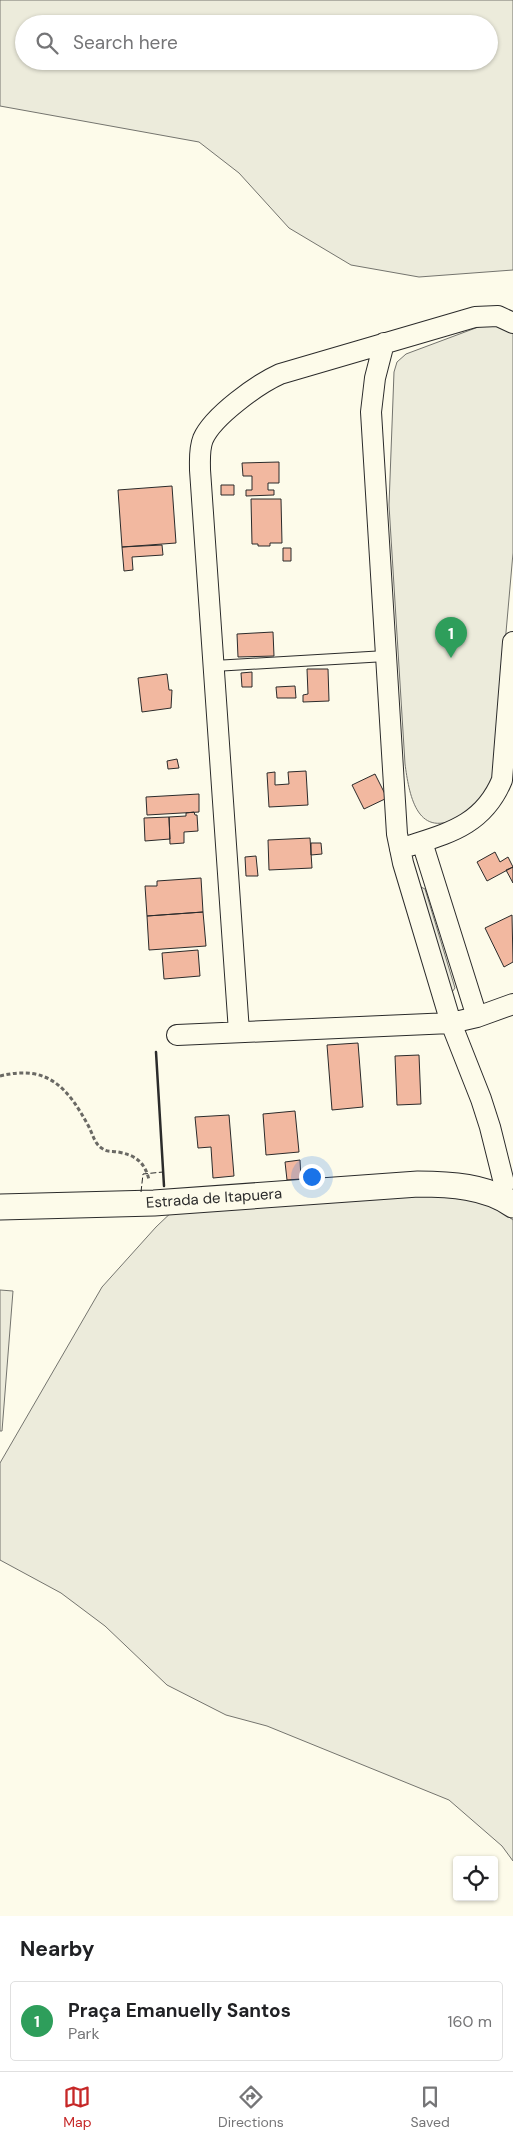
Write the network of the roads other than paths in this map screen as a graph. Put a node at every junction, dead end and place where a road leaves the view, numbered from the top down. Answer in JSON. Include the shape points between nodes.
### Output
{"nodes":[{"id":1,"x":513,"y":323,"type":"edge"},
{"id":2,"x":384,"y":343,"type":"junction"},
{"id":3,"x":513,"y":642,"type":"edge"},
{"id":4,"x":386,"y":656,"type":"junction"},
{"id":5,"x":214,"y":666,"type":"junction"},
{"id":6,"x":422,"y":842,"type":"junction"},
{"id":7,"x":400,"y":849,"type":"junction"},
{"id":8,"x":513,"y":1004,"type":"edge"},
{"id":9,"x":477,"y":1018,"type":"junction"},
{"id":10,"x":451,"y":1023,"type":"junction"},
{"id":11,"x":238,"y":1032,"type":"junction"},
{"id":12,"x":177,"y":1036,"type":"dead end"},
{"id":13,"x":508,"y":1191,"type":"edge"},
{"id":14,"x":0,"y":1207,"type":"edge"}],
"edges":[{"from":1,"to":2,"type":"street","via":[[498,316],[475,317]]},
{"from":2,"to":4,"type":"street","via":[[374,378],[371,412]]},
{"from":2,"to":5,"type":"street","via":[[267,380],[217,420],[206,435],[200,455],[200,470]]},
{"from":3,"to":6,"type":"street","via":[[502,780],[496,794],[467,824]]},
{"from":4,"to":5,"type":"lane"},
{"from":4,"to":7,"type":"street"},
{"from":5,"to":11,"type":"street"},
{"from":6,"to":7,"type":"street"},
{"from":6,"to":9,"type":"street"},
{"from":7,"to":10,"type":"street"},
{"from":8,"to":9,"type":"street"},
{"from":9,"to":10,"type":"street"},
{"from":10,"to":11,"type":"street"},
{"from":10,"to":13,"type":"street","via":[[481,1099]]},
{"from":11,"to":12,"type":"street"},
{"from":13,"to":14,"type":"street","name":"Estrada de Itapuera","via":[[418,1184],[154,1203]]}]}
